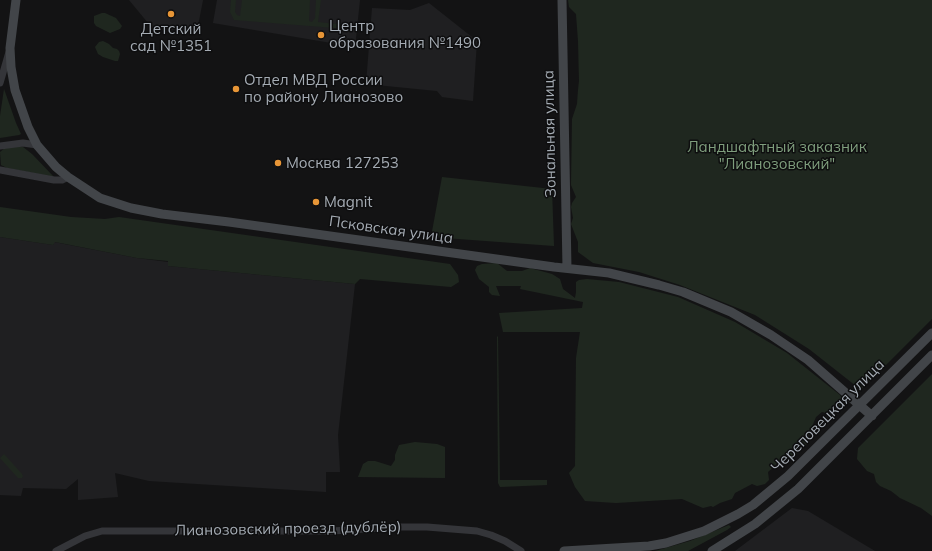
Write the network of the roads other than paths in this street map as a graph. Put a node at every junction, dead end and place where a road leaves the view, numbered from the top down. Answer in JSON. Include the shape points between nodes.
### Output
{"nodes":[{"id":1,"x":16,"y":0,"type":"edge"},
{"id":2,"x":562,"y":0,"type":"edge"},
{"id":3,"x":10,"y":48,"type":"junction"},
{"id":4,"x":0,"y":83,"type":"edge"},
{"id":5,"x":37,"y":145,"type":"junction"},
{"id":6,"x":0,"y":146,"type":"edge"},
{"id":7,"x":2,"y":169,"type":"edge"},
{"id":8,"x":68,"y":177,"type":"junction"},
{"id":9,"x":567,"y":268,"type":"junction"},
{"id":10,"x":932,"y":333,"type":"edge"},
{"id":11,"x":932,"y":355,"type":"edge"},
{"id":12,"x":860,"y":405,"type":"junction"},
{"id":13,"x":872,"y":416,"type":"junction"},
{"id":14,"x":56,"y":551,"type":"edge"},
{"id":15,"x":521,"y":551,"type":"edge"},
{"id":16,"x":564,"y":551,"type":"edge"},
{"id":17,"x":712,"y":551,"type":"edge"}],
"edges":[{"from":1,"to":3,"type":"street","name":"Псковская улица"},
{"from":2,"to":9,"type":"street","name":"Зональная улица"},
{"from":3,"to":4,"type":"street"},
{"from":3,"to":5,"type":"street","name":"Псковская улица","via":[[15,90],[25,121]]},
{"from":5,"to":6,"type":"street","via":[[23,143]]},
{"from":5,"to":8,"type":"street","name":"Псковская улица"},
{"from":7,"to":8,"type":"street","via":[[54,180]]},
{"from":8,"to":9,"type":"street","name":"Псковская улица","via":[[100,198],[162,214]]},
{"from":9,"to":12,"type":"street","name":"Псковская улица","via":[[609,273],[659,285],[731,312],[789,346]]},
{"from":10,"to":12,"type":"street","name":"Череповецкая улица"},
{"from":11,"to":13,"type":"street","name":"Череповецкая улица"},
{"from":12,"to":13,"type":"street","name":"Псковская улица"},
{"from":12,"to":16,"type":"street","name":"Череповецкая улица","via":[[788,476],[754,504],[704,531],[650,546]]},
{"from":13,"to":17,"type":"street","name":"Череповецкая улица","via":[[798,489],[755,524]]},
{"from":14,"to":15,"type":"street","name":"Лианозовский проезд (дублёр)","via":[[85,536],[102,531],[332,531],[427,527],[491,534]]}]}
